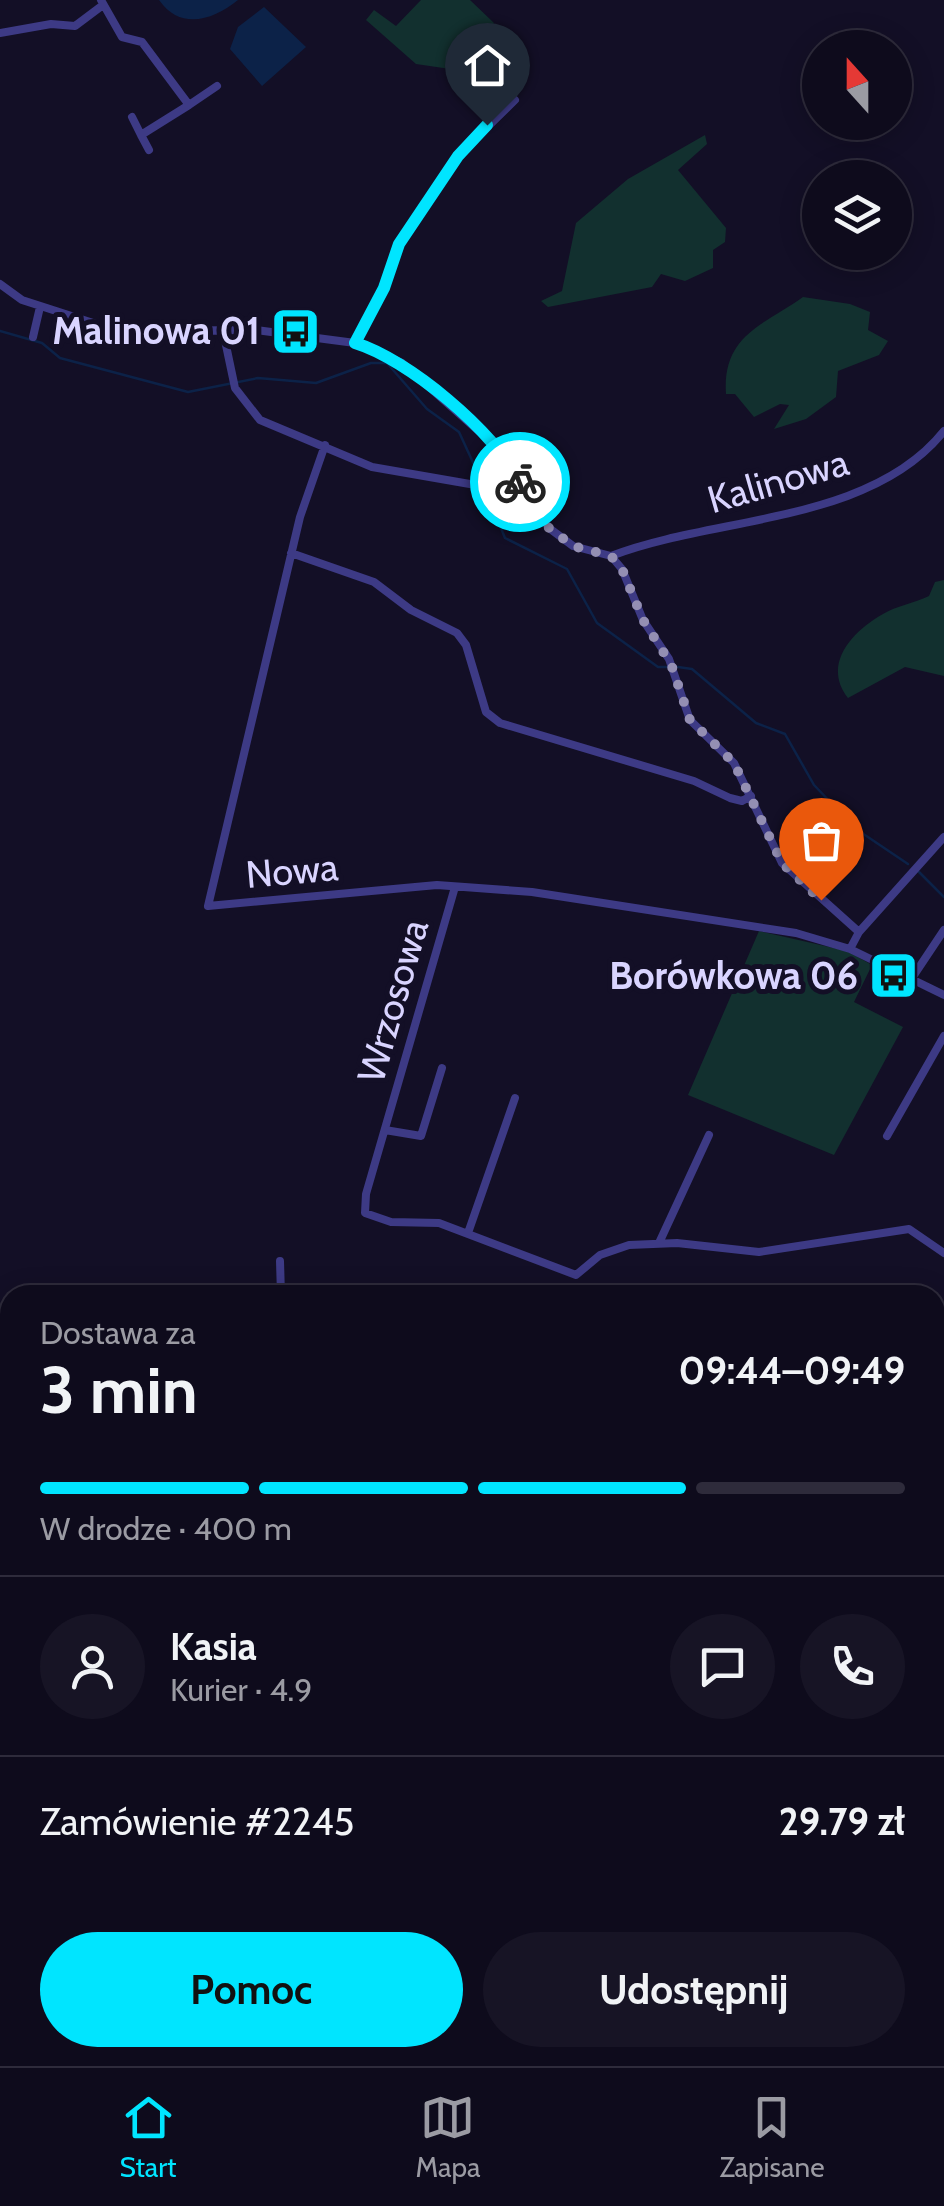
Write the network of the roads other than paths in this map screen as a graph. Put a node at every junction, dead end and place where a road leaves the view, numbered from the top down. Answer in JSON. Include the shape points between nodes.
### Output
{"nodes":[{"id":1,"x":102,"y":3,"type":"edge"},
{"id":2,"x":0,"y":34,"type":"edge"},
{"id":3,"x":217,"y":86,"type":"dead end"},
{"id":4,"x":515,"y":100,"type":"dead end"},
{"id":5,"x":189,"y":105,"type":"junction"},
{"id":6,"x":132,"y":117,"type":"dead end"},
{"id":7,"x":142,"y":135,"type":"junction"},
{"id":8,"x":149,"y":150,"type":"dead end"},
{"id":9,"x":0,"y":284,"type":"edge"},
{"id":10,"x":40,"y":307,"type":"junction"},
{"id":11,"x":223,"y":331,"type":"junction"},
{"id":12,"x":32,"y":337,"type":"dead end"},
{"id":13,"x":355,"y":343,"type":"junction"},
{"id":14,"x":944,"y":431,"type":"edge"},
{"id":15,"x":325,"y":445,"type":"junction"},
{"id":16,"x":529,"y":500,"type":"junction"},
{"id":17,"x":291,"y":553,"type":"junction"},
{"id":18,"x":611,"y":556,"type":"junction"},
{"id":19,"x":752,"y":796,"type":"junction"},
{"id":20,"x":944,"y":837,"type":"edge"},
{"id":21,"x":455,"y":887,"type":"junction"},
{"id":22,"x":944,"y":930,"type":"edge"},
{"id":23,"x":859,"y":932,"type":"junction"},
{"id":24,"x":850,"y":949,"type":"junction"},
{"id":25,"x":910,"y":981,"type":"junction"},
{"id":26,"x":944,"y":996,"type":"edge"},
{"id":27,"x":944,"y":1036,"type":"edge"},
{"id":28,"x":442,"y":1068,"type":"dead end"},
{"id":29,"x":515,"y":1098,"type":"dead end"},
{"id":30,"x":385,"y":1130,"type":"junction"},
{"id":31,"x":709,"y":1135,"type":"dead end"},
{"id":32,"x":887,"y":1136,"type":"dead end"},
{"id":33,"x":468,"y":1234,"type":"junction"},
{"id":34,"x":658,"y":1242,"type":"junction"},
{"id":35,"x":944,"y":1253,"type":"edge"},
{"id":36,"x":280,"y":1261,"type":"dead end"},
{"id":37,"x":281,"y":1285,"type":"edge"}],
"edges":[{"from":1,"to":2,"type":"street","via":[[75,26]]},
{"from":1,"to":5,"type":"street","via":[[122,37],[142,42]]},
{"from":3,"to":5,"type":"street"},
{"from":4,"to":13,"type":"street","via":[[437,185],[399,244]]},
{"from":5,"to":7,"type":"street"},
{"from":6,"to":7,"type":"street"},
{"from":7,"to":8,"type":"street"},
{"from":9,"to":10,"type":"street"},
{"from":10,"to":11,"type":"street","via":[[118,331]]},
{"from":10,"to":12,"type":"street"},
{"from":11,"to":13,"type":"street"},
{"from":11,"to":15,"type":"street","via":[[235,388],[260,420]]},
{"from":13,"to":16,"type":"street","via":[[402,363],[470,421],[509,460]]},
{"from":14,"to":18,"type":"street","name":"Kalinowa","via":[[914,462],[816,506]]},
{"from":15,"to":16,"type":"street","via":[[372,467]]},
{"from":15,"to":17,"type":"street","name":"Nowa"},
{"from":16,"to":18,"type":"street","via":[[573,546]]},
{"from":17,"to":19,"type":"street","via":[[374,582],[457,633],[486,712],[500,723],[730,798]]},
{"from":17,"to":21,"type":"street","name":"Nowa","via":[[208,906]]},
{"from":18,"to":19,"type":"street","via":[[668,659],[690,720],[734,763]]},
{"from":19,"to":23,"type":"street","via":[[782,863]]},
{"from":20,"to":23,"type":"street"},
{"from":21,"to":24,"type":"street","name":"Nowa","via":[[532,892],[783,931]]},
{"from":21,"to":30,"type":"street","name":"Wrzosowa"},
{"from":22,"to":25,"type":"street"},
{"from":23,"to":24,"type":"street"},
{"from":24,"to":25,"type":"street","name":"Nowa"},
{"from":25,"to":26,"type":"street","name":"Nowa"},
{"from":27,"to":32,"type":"street"},
{"from":28,"to":30,"type":"street","name":"Wrzosowa","via":[[420,1136]]},
{"from":29,"to":33,"type":"street"},
{"from":30,"to":33,"type":"street","name":"Wrzosowa","via":[[365,1213],[391,1222],[430,1221]]},
{"from":31,"to":34,"type":"street"},
{"from":33,"to":34,"type":"street","name":"Wrzosowa","via":[[576,1275],[616,1247]]},
{"from":34,"to":35,"type":"street","name":"Wrzosowa","via":[[759,1252],[909,1229]]},
{"from":36,"to":37,"type":"street"}]}
